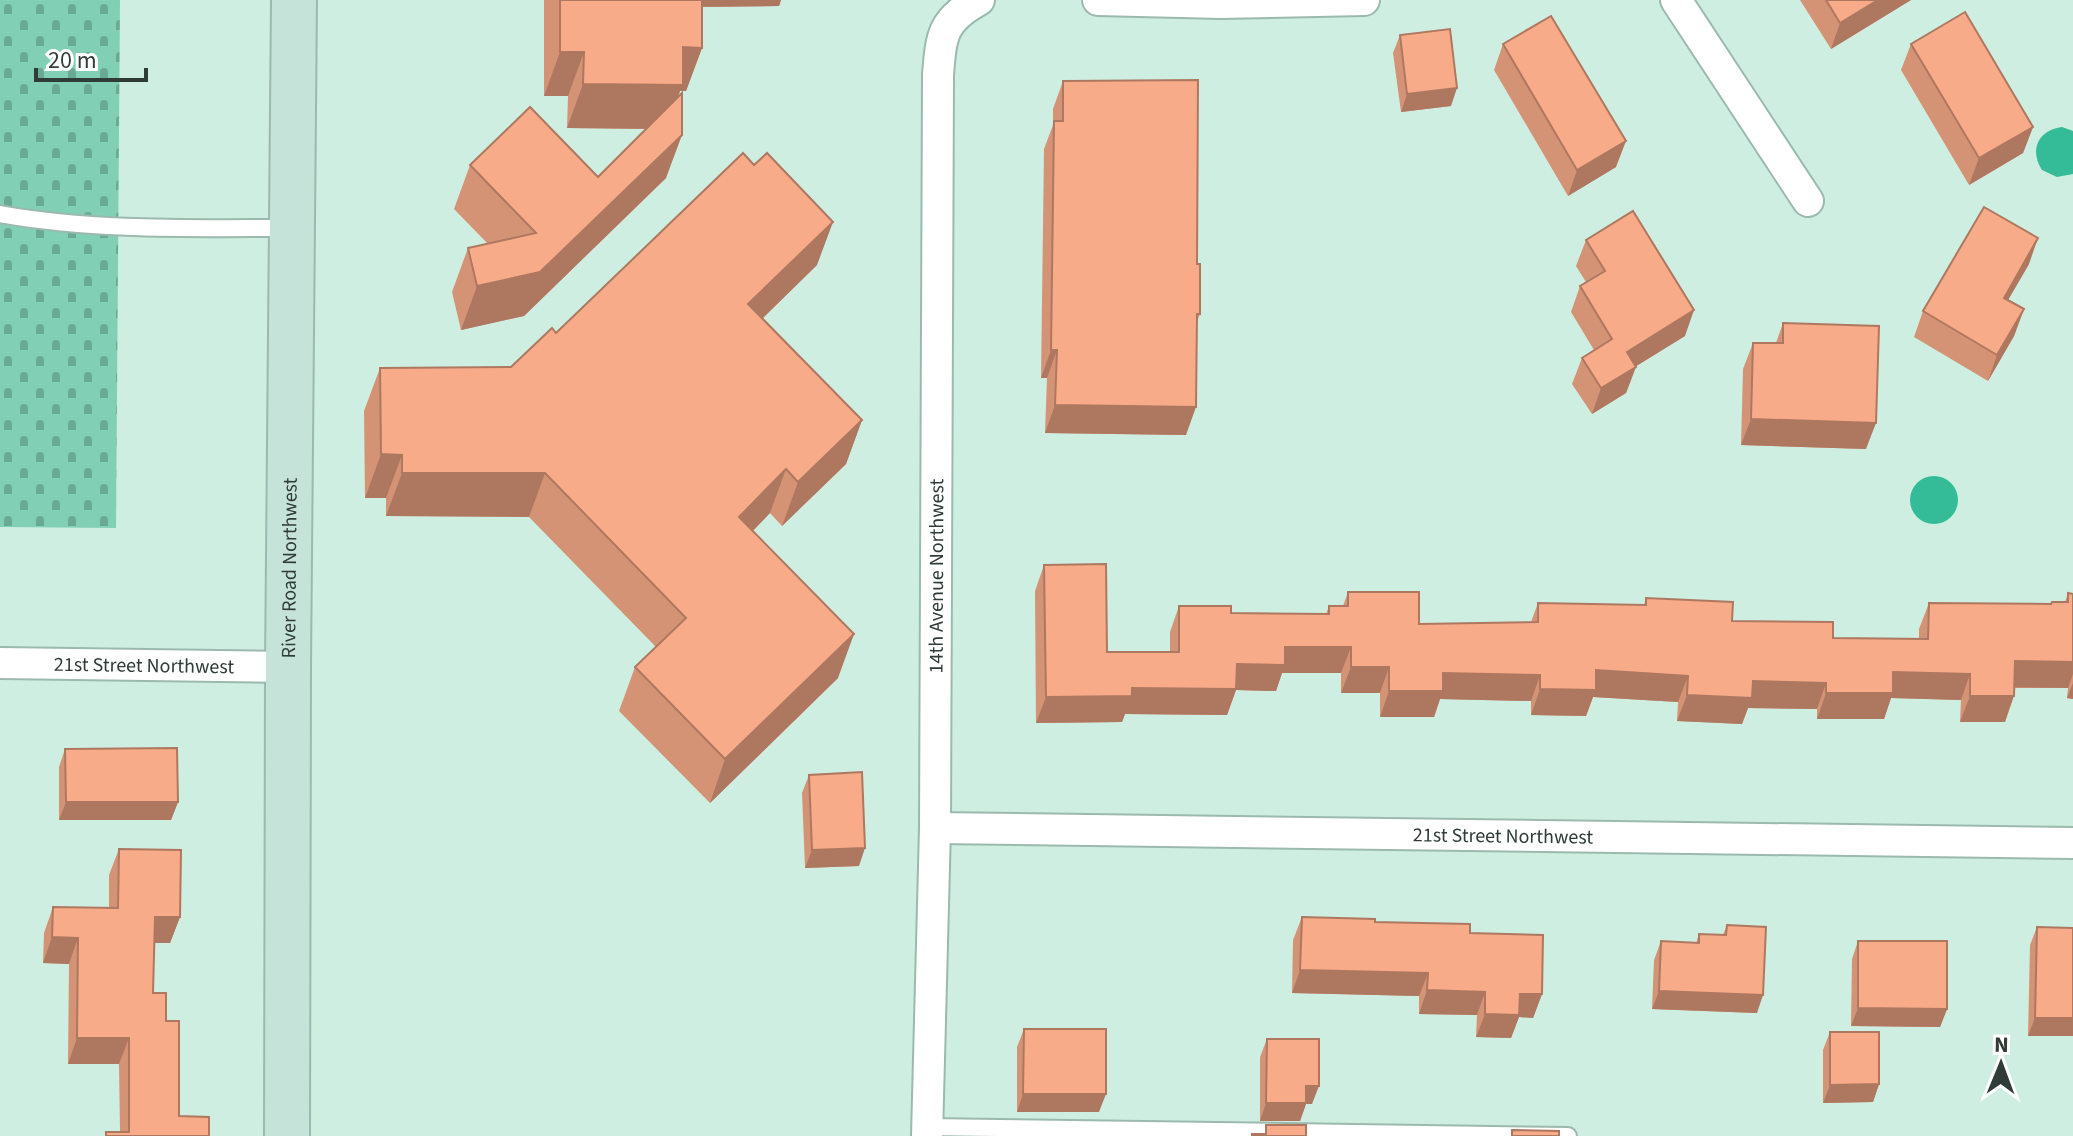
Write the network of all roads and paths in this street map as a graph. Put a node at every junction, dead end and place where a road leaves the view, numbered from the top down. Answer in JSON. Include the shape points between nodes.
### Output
{"nodes":[{"id":1,"x":294,"y":0,"type":"edge"},
{"id":2,"x":979,"y":0,"type":"edge"},
{"id":3,"x":1098,"y":0,"type":"edge"},
{"id":4,"x":1364,"y":0,"type":"edge"},
{"id":5,"x":1676,"y":0,"type":"edge"},
{"id":6,"x":1221,"y":1,"type":"edge"},
{"id":7,"x":1808,"y":201,"type":"dead end"},
{"id":8,"x":0,"y":214,"type":"edge"},
{"id":9,"x":292,"y":228,"type":"junction"},
{"id":10,"x":0,"y":663,"type":"edge"},
{"id":11,"x":288,"y":667,"type":"junction"},
{"id":12,"x":935,"y":828,"type":"junction"},
{"id":13,"x":2073,"y":843,"type":"edge"},
{"id":14,"x":927,"y":1132,"type":"edge"},
{"id":15,"x":287,"y":1136,"type":"edge"},
{"id":16,"x":1568,"y":1136,"type":"edge"}],
"edges":[{"from":1,"to":9,"type":"street","name":"River Road Northwest"},
{"from":2,"to":12,"type":"street","name":"14th Avenue Northwest","via":[[950,20],[942,36],[938,75]]},
{"from":3,"to":6,"type":"street"},
{"from":4,"to":6,"type":"street"},
{"from":5,"to":7,"type":"street"},
{"from":8,"to":9,"type":"lane","via":[[162,228]]},
{"from":9,"to":11,"type":"street","name":"River Road Northwest"},
{"from":10,"to":11,"type":"street","name":"21st Street Northwest"},
{"from":11,"to":15,"type":"street","name":"River Road Northwest"},
{"from":12,"to":13,"type":"street","name":"21st Street Northwest"},
{"from":12,"to":14,"type":"street","name":"14th Avenue Northwest"},
{"from":14,"to":16,"type":"lane"}]}
